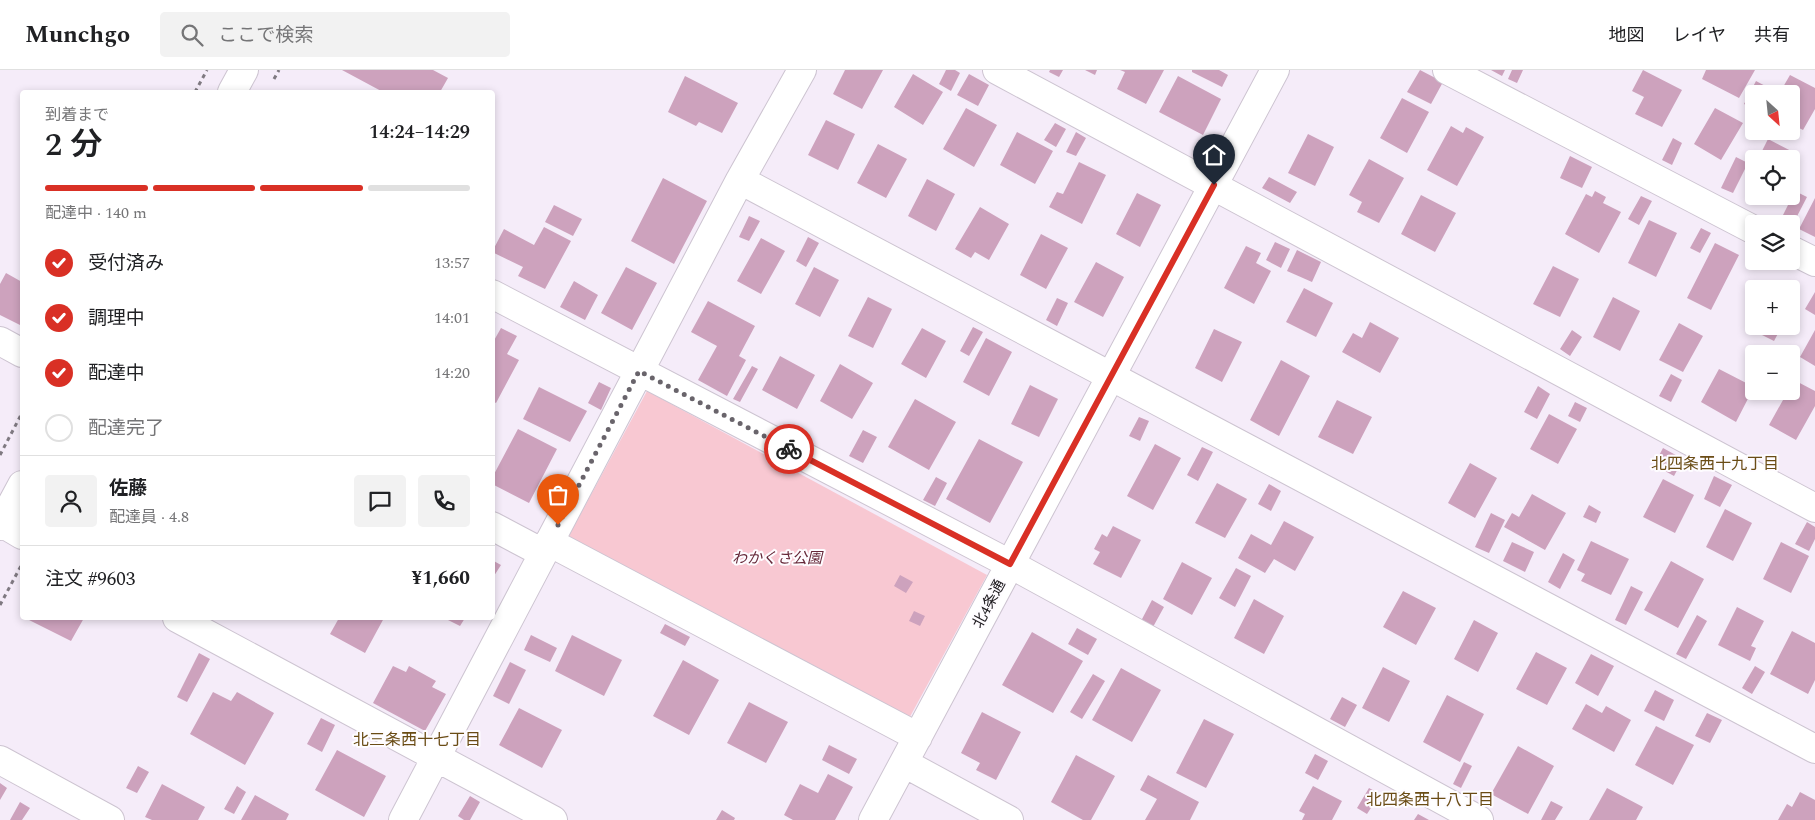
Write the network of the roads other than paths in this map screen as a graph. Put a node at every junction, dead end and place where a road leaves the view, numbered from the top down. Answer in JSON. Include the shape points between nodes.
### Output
{"nodes":[{"id":1,"x":244,"y":70,"type":"edge"},
{"id":2,"x":802,"y":70,"type":"edge"},
{"id":3,"x":997,"y":70,"type":"edge"},
{"id":4,"x":1275,"y":70,"type":"edge"},
{"id":5,"x":1447,"y":70,"type":"edge"},
{"id":6,"x":233,"y":90,"type":"edge"},
{"id":7,"x":740,"y":180,"type":"junction"},
{"id":8,"x":1214,"y":185,"type":"junction"},
{"id":9,"x":1745,"y":225,"type":"edge"},
{"id":10,"x":1800,"y":254,"type":"edge"},
{"id":11,"x":1815,"y":262,"type":"edge"},
{"id":12,"x":495,"y":296,"type":"edge"},
{"id":13,"x":0,"y":341,"type":"edge"},
{"id":14,"x":20,"y":352,"type":"edge"},
{"id":15,"x":639,"y":371,"type":"junction"},
{"id":16,"x":1111,"y":376,"type":"junction"},
{"id":17,"x":20,"y":491,"type":"edge"},
{"id":18,"x":1815,"y":508,"type":"edge"},
{"id":19,"x":495,"y":527,"type":"edge"},
{"id":20,"x":8,"y":528,"type":"edge"},
{"id":21,"x":546,"y":548,"type":"junction"},
{"id":22,"x":1010,"y":564,"type":"junction"},
{"id":23,"x":181,"y":620,"type":"edge"},
{"id":24,"x":918,"y":737,"type":"junction"},
{"id":25,"x":1815,"y":749,"type":"edge"},
{"id":26,"x":437,"y":758,"type":"junction"},
{"id":27,"x":0,"y":760,"type":"edge"},
{"id":28,"x":904,"y":763,"type":"junction"},
{"id":29,"x":110,"y":820,"type":"edge"},
{"id":30,"x":403,"y":820,"type":"edge"},
{"id":31,"x":554,"y":820,"type":"edge"},
{"id":32,"x":873,"y":820,"type":"edge"},
{"id":33,"x":1009,"y":820,"type":"edge"},
{"id":34,"x":1479,"y":820,"type":"edge"}],
"edges":[{"from":1,"to":6,"type":"street"},
{"from":2,"to":7,"type":"street"},
{"from":3,"to":8,"type":"street"},
{"from":4,"to":8,"type":"street","name":"北4条通"},
{"from":5,"to":9,"type":"street"},
{"from":7,"to":15,"type":"street"},
{"from":7,"to":16,"type":"street"},
{"from":8,"to":16,"type":"street","name":"北4条通"},
{"from":8,"to":18,"type":"street"},
{"from":10,"to":11,"type":"street"},
{"from":12,"to":15,"type":"street"},
{"from":13,"to":14,"type":"street"},
{"from":15,"to":21,"type":"street"},
{"from":15,"to":22,"type":"street"},
{"from":16,"to":22,"type":"street","name":"北4条通"},
{"from":16,"to":25,"type":"street"},
{"from":17,"to":20,"type":"street"},
{"from":19,"to":21,"type":"street"},
{"from":21,"to":24,"type":"street"},
{"from":21,"to":26,"type":"street"},
{"from":22,"to":24,"type":"street","name":"北4条通"},
{"from":22,"to":34,"type":"street"},
{"from":23,"to":26,"type":"street"},
{"from":24,"to":28,"type":"street","name":"北4条通"},
{"from":26,"to":30,"type":"street"},
{"from":26,"to":31,"type":"street"},
{"from":27,"to":29,"type":"street"},
{"from":28,"to":32,"type":"street","name":"北4条通"},
{"from":28,"to":33,"type":"street"}]}
